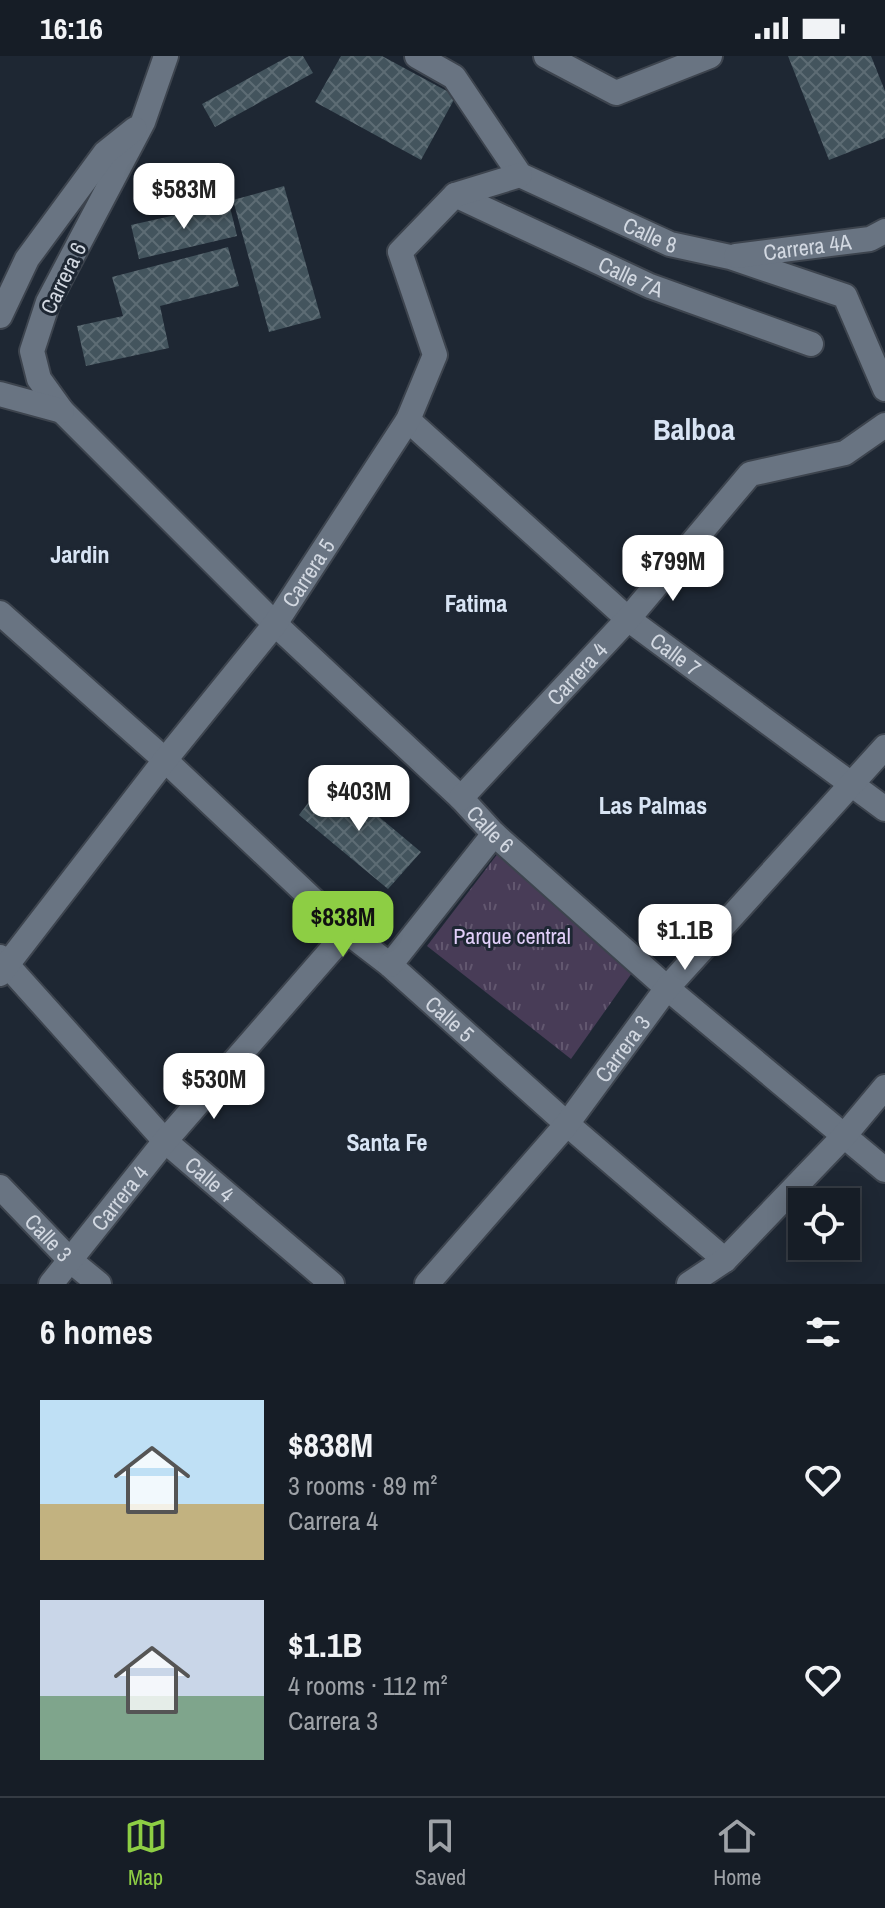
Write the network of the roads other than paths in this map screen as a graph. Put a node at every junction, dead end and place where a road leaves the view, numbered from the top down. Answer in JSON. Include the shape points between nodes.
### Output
{"nodes":[{"id":1,"x":166,"y":56,"type":"edge"},
{"id":2,"x":417,"y":56,"type":"edge"},
{"id":3,"x":546,"y":56,"type":"edge"},
{"id":4,"x":710,"y":56,"type":"edge"},
{"id":5,"x":143,"y":122,"type":"junction"},
{"id":6,"x":520,"y":175,"type":"junction"},
{"id":7,"x":455,"y":195,"type":"junction"},
{"id":8,"x":885,"y":231,"type":"edge"},
{"id":9,"x":730,"y":257,"type":"junction"},
{"id":10,"x":2,"y":307,"type":"edge"},
{"id":11,"x":811,"y":344,"type":"dead end"},
{"id":12,"x":32,"y":351,"type":"joint"},
{"id":13,"x":885,"y":389,"type":"edge"},
{"id":14,"x":0,"y":394,"type":"edge"},
{"id":15,"x":62,"y":411,"type":"junction"},
{"id":16,"x":408,"y":420,"type":"junction"},
{"id":17,"x":885,"y":425,"type":"edge"},
{"id":18,"x":0,"y":613,"type":"edge"},
{"id":19,"x":628,"y":619,"type":"junction"},
{"id":20,"x":275,"y":624,"type":"junction"},
{"id":21,"x":885,"y":747,"type":"edge"},
{"id":22,"x":165,"y":760,"type":"junction"},
{"id":23,"x":851,"y":784,"type":"junction"},
{"id":24,"x":461,"y":798,"type":"junction"},
{"id":25,"x":885,"y":809,"type":"edge"},
{"id":26,"x":494,"y":834,"type":"junction"},
{"id":27,"x":347,"y":932,"type":"junction"},
{"id":28,"x":3,"y":965,"type":"edge"},
{"id":29,"x":390,"y":965,"type":"junction"},
{"id":30,"x":667,"y":988,"type":"junction"},
{"id":31,"x":885,"y":1087,"type":"edge"},
{"id":32,"x":567,"y":1124,"type":"junction"},
{"id":33,"x":844,"y":1136,"type":"junction"},
{"id":34,"x":165,"y":1141,"type":"junction"},
{"id":35,"x":885,"y":1170,"type":"edge"},
{"id":36,"x":0,"y":1187,"type":"edge"},
{"id":37,"x":725,"y":1260,"type":"junction"},
{"id":38,"x":71,"y":1261,"type":"junction"},
{"id":39,"x":51,"y":1284,"type":"edge"},
{"id":40,"x":99,"y":1284,"type":"edge"},
{"id":41,"x":332,"y":1284,"type":"edge"},
{"id":42,"x":427,"y":1284,"type":"edge"},
{"id":43,"x":689,"y":1284,"type":"edge"}],
"edges":[{"from":1,"to":5,"type":"street","name":"Carrera 6"},
{"from":2,"to":6,"type":"street","via":[[454,77]]},
{"from":3,"to":4,"type":"street","via":[[616,93]]},
{"from":5,"to":10,"type":"street","name":"Carrera 6","via":[[105,153],[27,259]]},
{"from":5,"to":12,"type":"street","name":"Carrera 6","via":[[48,302]]},
{"from":6,"to":7,"type":"street","name":"Carrera 5"},
{"from":6,"to":9,"type":"street","name":"Calle 8","via":[[670,244]]},
{"from":7,"to":11,"type":"street","name":"Calle 7A","via":[[650,286]]},
{"from":7,"to":16,"type":"street","name":"Carrera 5","via":[[400,252],[435,355]]},
{"from":8,"to":9,"type":"street","name":"Carrera 4A","via":[[870,239]]},
{"from":9,"to":13,"type":"street","name":"Calle 8","via":[[845,296]]},
{"from":12,"to":15,"type":"street","name":"Calle 6","via":[[39,379]]},
{"from":14,"to":15,"type":"street"},
{"from":15,"to":20,"type":"street","name":"Calle 6"},
{"from":16,"to":19,"type":"street","name":"Calle 7"},
{"from":16,"to":20,"type":"street","name":"Carrera 5"},
{"from":17,"to":19,"type":"street","name":"Carrera 4","via":[[845,453],[750,474]]},
{"from":18,"to":22,"type":"street","name":"Calle 5"},
{"from":19,"to":23,"type":"street","name":"Calle 7"},
{"from":19,"to":24,"type":"street","name":"Carrera 4"},
{"from":20,"to":22,"type":"street","name":"Carrera 5"},
{"from":20,"to":24,"type":"street","name":"Calle 6"},
{"from":21,"to":23,"type":"street","name":"Carrera 3"},
{"from":22,"to":27,"type":"street","name":"Calle 5"},
{"from":22,"to":28,"type":"street","name":"Carrera 5"},
{"from":23,"to":25,"type":"street","name":"Calle 7"},
{"from":23,"to":30,"type":"street","name":"Carrera 3"},
{"from":24,"to":26,"type":"street","name":"Calle 6"},
{"from":26,"to":29,"type":"street"},
{"from":26,"to":30,"type":"street","name":"Calle 6"},
{"from":27,"to":29,"type":"street","name":"Calle 5"},
{"from":27,"to":34,"type":"street","name":"Carrera 4"},
{"from":28,"to":34,"type":"street","name":"Calle 4"},
{"from":29,"to":32,"type":"street","name":"Calle 5"},
{"from":30,"to":32,"type":"street","name":"Carrera 3"},
{"from":30,"to":33,"type":"street","name":"Calle 6"},
{"from":31,"to":33,"type":"street"},
{"from":32,"to":37,"type":"street","name":"Calle 5"},
{"from":32,"to":42,"type":"street","name":"Carrera 3"},
{"from":33,"to":35,"type":"street","name":"Calle 6"},
{"from":33,"to":37,"type":"street"},
{"from":34,"to":38,"type":"street","name":"Carrera 4"},
{"from":34,"to":41,"type":"street","name":"Calle 4"},
{"from":36,"to":38,"type":"street","name":"Calle 3"},
{"from":37,"to":43,"type":"street"},
{"from":38,"to":39,"type":"street","name":"Carrera 4"},
{"from":38,"to":40,"type":"street","name":"Calle 3"}]}
